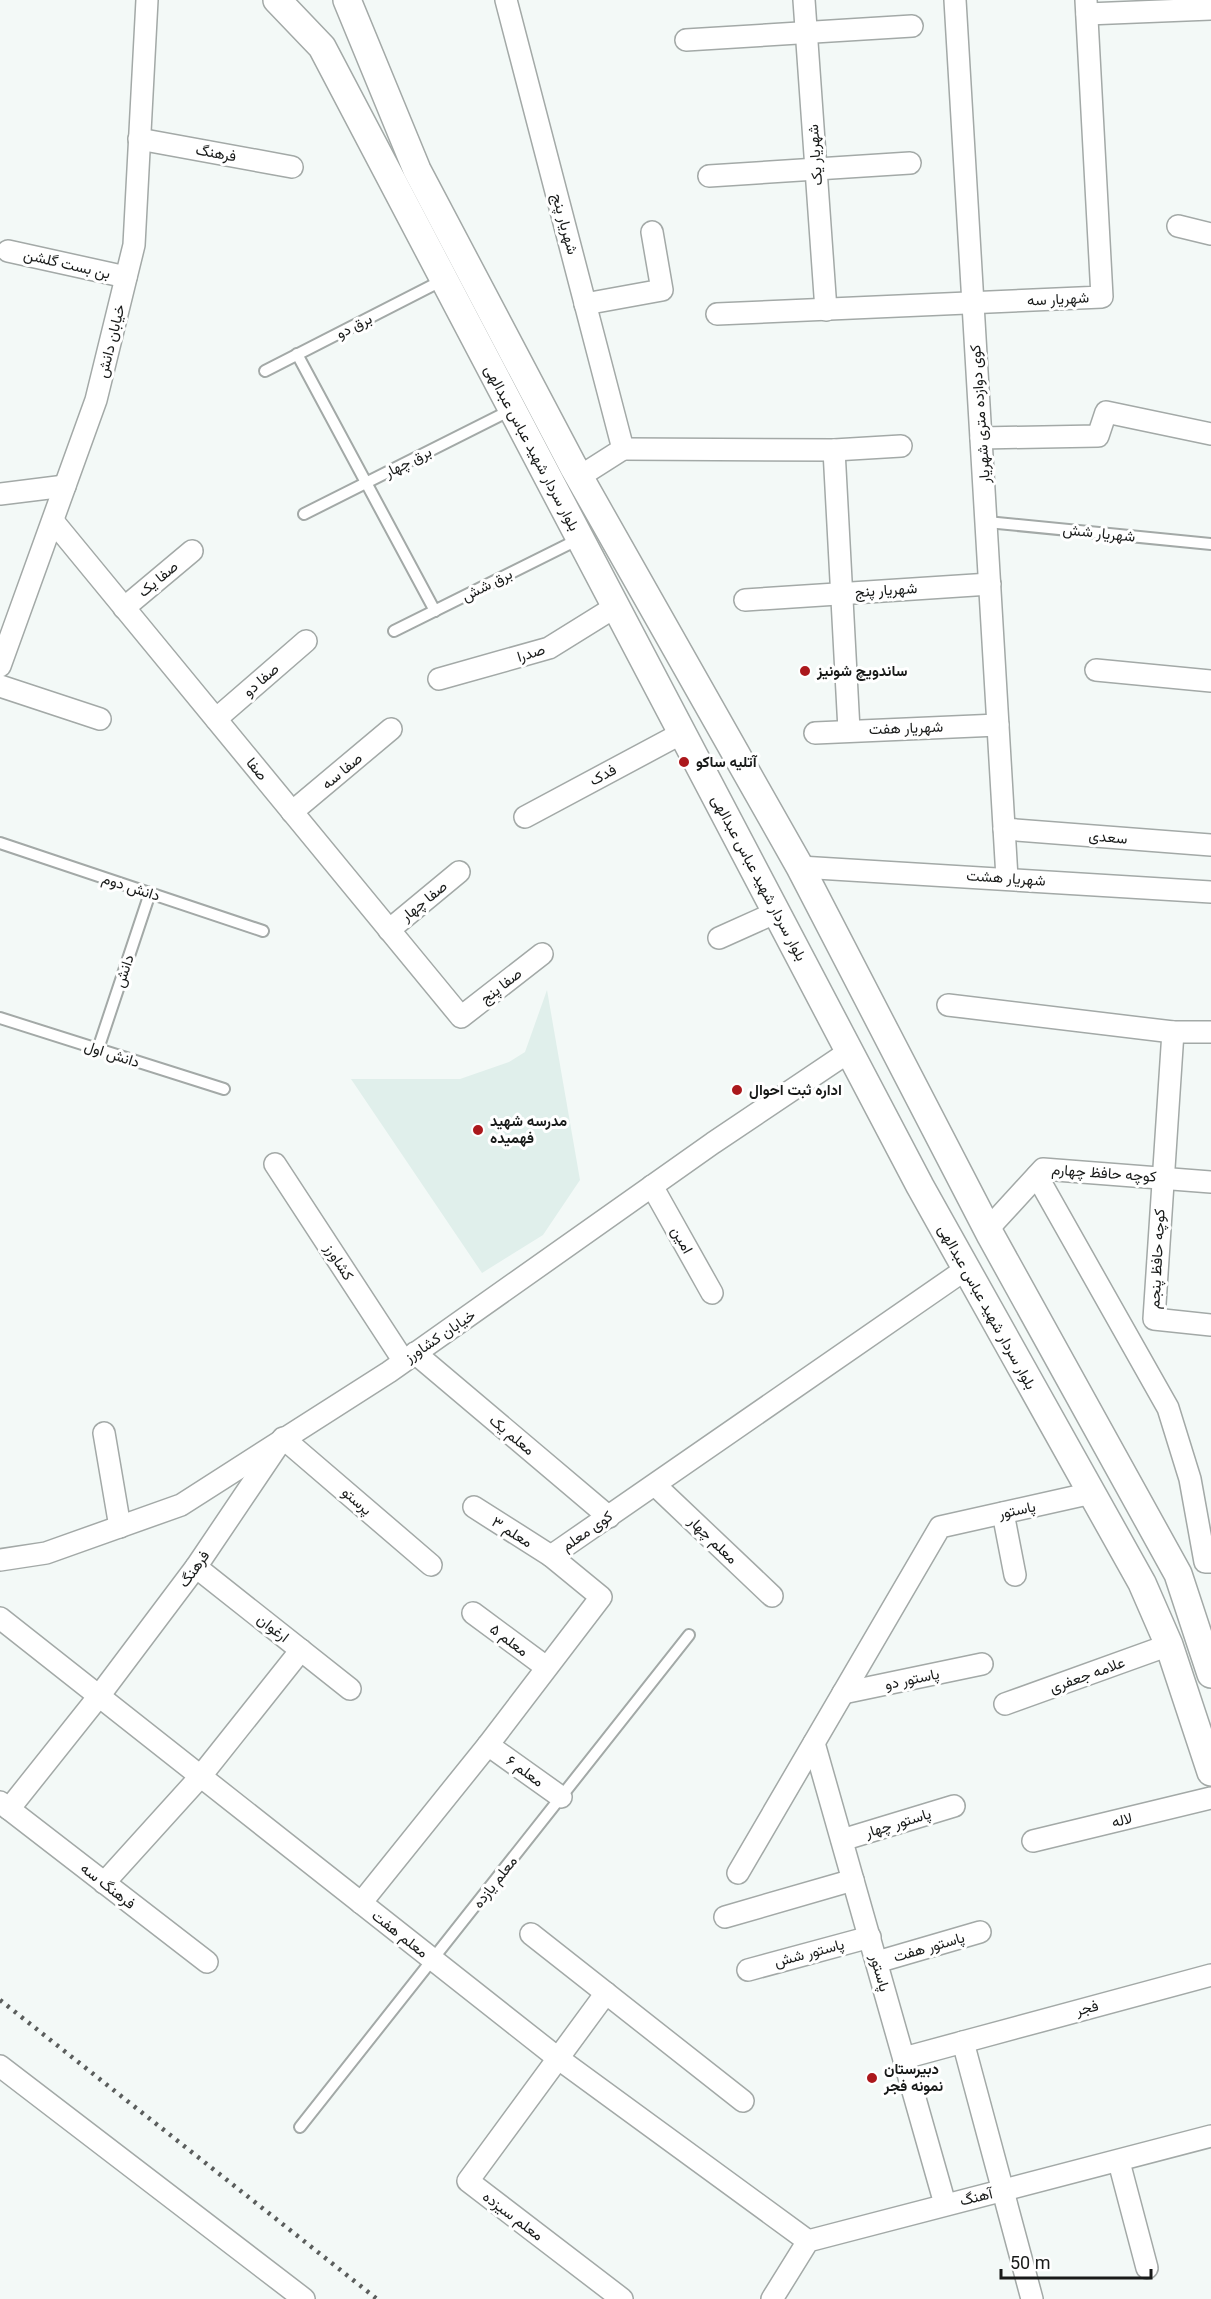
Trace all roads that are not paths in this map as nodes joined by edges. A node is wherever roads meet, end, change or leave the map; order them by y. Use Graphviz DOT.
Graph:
graph roads {
  1 [pos="147,0"];
  2 [pos="277,0"];
  3 [pos="347,0"];
  4 [pos="506,0"];
  5 [pos="804,0"];
  6 [pos="955,0"];
  7 [pos="1087,7"];
  8 [pos="1211,9"];
  9 [pos="912,26"];
  10 [pos="807,33"];
  11 [pos="686,40"];
  12 [pos="139,139"];
  13 [pos="910,163"];
  14 [pos="292,167"];
  15 [pos="816,169"];
  16 [pos="709,176"];
  17 [pos="1178,226"];
  18 [pos="652,232"];
  19 [pos="1211,234"];
  20 [pos="8,250"];
  21 [pos="126,277"];
  22 [pos="443,280"];
  23 [pos="585,304"];
  24 [pos="973,304"];
  25 [pos="826,310"];
  26 [pos="717,314"];
  27 [pos="297,354"];
  28 [pos="265,371"];
  29 [pos="512,410"];
  30 [pos="1211,434"];
  31 [pos="981,438"];
  32 [pos="901,446"];
  33 [pos="623,449"];
  34 [pos="834,450"];
  35 [pos="579,477"];
  36 [pos="365,484"];
  37 [pos="65,486"];
  38 [pos="0,494"];
  39 [pos="304,514"];
  40 [pos="53,521"];
  41 [pos="987,522"];
  42 [pos="579,539"];
  43 [pos="1211,544"];
  44 [pos="192,551"];
  45 [pos="990,584"];
  46 [pos="842,593"];
  47 [pos="746,600"];
  48 [pos="124,608"];
  49 [pos="615,608"];
  50 [pos="435,611"];
  51 [pos="394,631"];
  52 [pos="306,641"];
  53 [pos="0,666"];
  54 [pos="1096,669"];
  55 [pos="439,679"];
  56 [pos="1211,681"];
  57 [pos="0,686"];
  58 [pos="100,719"];
  59 [pos="216,719"];
  60 [pos="998,725"];
  61 [pos="391,729"];
  62 [pos="849,730"];
  63 [pos="682,733"];
  64 [pos="815,733"];
  65 [pos="292,812"];
  66 [pos="525,817"];
  67 [pos="1004,829"];
  68 [pos="0,843"];
  69 [pos="1211,845"];
  70 [pos="800,867"];
  71 [pos="459,872"];
  72 [pos="1007,878"];
  73 [pos="1211,892"];
  74 [pos="150,893"];
  75 [pos="777,912"];
  76 [pos="263,930"];
  77 [pos="389,930"];
  78 [pos="719,938"];
  79 [pos="542,954"];
  80 [pos="948,1005"];
  81 [pos="460,1017"];
  82 [pos="0,1018"];
  83 [pos="1173,1032"];
  84 [pos="1211,1032"];
  85 [pos="887,1035"];
  86 [pos="98,1049"];
  87 [pos="850,1051"];
  88 [pos="224,1089"];
  89 [pos="275,1164"];
  90 [pos="1037,1176"];
  91 [pos="1162,1178"];
  92 [pos="1211,1182"];
  93 [pos="652,1186"];
  94 [pos="988,1229"];
  95 [pos="966,1269"];
  96 [pos="712,1293"];
  97 [pos="1211,1325"];
  98 [pos="409,1357"];
  99 [pos="104,1433"];
  100 [pos="283,1437"];
  101 [pos="1201,1480"];
  102 [pos="655,1485"];
  103 [pos="1092,1493"];
  104 [pos="474,1507"];
  105 [pos="1003,1513"];
  106 [pos="609,1517"];
  107 [pos="120,1527"];
  108 [pos="551,1556"];
  109 [pos="0,1560"];
  110 [pos="1208,1562"];
  111 [pos="431,1565"];
  112 [pos="196,1567"];
  113 [pos="1015,1575"];
  114 [pos="772,1596"];
  115 [pos="473,1613"];
  116 [pos="0,1618"];
  117 [pos="688,1635"];
  118 [pos="1169,1645"];
  119 [pos="301,1650"];
  120 [pos="982,1664"];
  121 [pos="546,1667"];
  122 [pos="1211,1674"];
  123 [pos="350,1689"];
  124 [pos="843,1693"];
  125 [pos="99,1696"];
  126 [pos="1005,1704"];
  127 [pos="814,1743"];
  128 [pos="488,1745"];
  129 [pos="1211,1772"];
  130 [pos="200,1777"];
  131 [pos="561,1797"];
  132 [pos="1211,1798"];
  133 [pos="4,1805"];
  134 [pos="954,1806"];
  135 [pos="842,1840"];
  136 [pos="1033,1841"];
  137 [pos="738,1873"];
  138 [pos="853,1880"];
  139 [pos="104,1883"];
  140 [pos="361,1903"];
  141 [pos="725,1917"];
  142 [pos="980,1932"];
  143 [pos="531,1935"];
  144 [pos="870,1937"];
  145 [pos="433,1960"];
  146 [pos="207,1962"];
  147 [pos="877,1962"];
  148 [pos="748,1970"];
  149 [pos="1211,1975"];
  150 [pos="606,1993"];
  151 [pos="963,2042"];
  152 [pos="904,2058"];
  153 [pos="559,2059"];
  154 [pos="0,2066"];
  155 [pos="743,2101"];
  156 [pos="300,2127"];
  157 [pos="1211,2136"];
  158 [pos="1119,2162"];
  159 [pos="1001,2191"];
  160 [pos="945,2204"];
  161 [pos="808,2241"];
  162 [pos="1147,2268"];
  163 [pos="304,2299"];
  164 [pos="622,2299"];
  165 [pos="772,2299"];
  166 [pos="1032,2299"];
  1 -- 12 [label="street, خیابان دانش"];
  2 -- 22 [label="street, بلوار سردار شهید عباس عبدالهی"];
  3 -- 35 [label="street, بلوار سردار شهید عباس عبدالهی"];
  4 -- 23 [label="street, شهریار پنج"];
  5 -- 10 [label="street, شهریار یک"];
  6 -- 24 [label="street, کوی دوازده متری شهریار"];
  7 -- 8 [label="street"];
  7 -- 24 [label="street, شهریار سه"];
  9 -- 10 [label="street"];
  10 -- 11 [label="street"];
  10 -- 15 [label="street, شهریار یک"];
  12 -- 14 [label="street, فرهنگ"];
  12 -- 21 [label="street, خیابان دانش"];
  13 -- 15 [label="street"];
  15 -- 16 [label="street"];
  15 -- 25 [label="street, شهریار یک"];
  17 -- 19 [label="street"];
  18 -- 23 [label="street"];
  20 -- 21 [label="street, بن بست گلشن"];
  21 -- 37 [label="street, خیابان دانش"];
  22 -- 27 [label="lane, برق دو"];
  22 -- 29 [label="street, بلوار سردار شهید عباس عبدالهی"];
  23 -- 33 [label="street, شهریار پنج"];
  24 -- 25 [label="street, شهریار سه"];
  24 -- 31 [label="street, کوی دوازده متری شهریار"];
  25 -- 26 [label="street, شهریار سه"];
  27 -- 28 [label="lane, برق دو"];
  27 -- 36 [label="lane"];
  29 -- 36 [label="lane, برق چهار"];
  29 -- 42 [label="street, بلوار سردار شهید عباس عبدالهی"];
  30 -- 31 [label="street"];
  31 -- 41 [label="street, کوی دوازده متری شهریار"];
  32 -- 34 [label="street"];
  33 -- 34 [label="street"];
  33 -- 35 [label="street"];
  34 -- 46 [label="street"];
  35 -- 70 [label="street, بلوار سردار شهید عباس عبدالهی"];
  36 -- 39 [label="lane, برق چهار"];
  36 -- 50 [label="lane"];
  37 -- 38 [label="street"];
  37 -- 40 [label="street, خیابان دانش"];
  40 -- 48 [label="street, صفا"];
  40 -- 53 [label="street, خیابان دانش"];
  41 -- 43 [label="lane, شهریار شش"];
  41 -- 45 [label="street, کوی دوازده متری شهریار"];
  42 -- 49 [label="street, بلوار سردار شهید عباس عبدالهی"];
  42 -- 50 [label="lane, برق شش"];
  44 -- 48 [label="street, صفا یک"];
  45 -- 46 [label="street, شهریار پنج"];
  45 -- 60 [label="street, کوی دوازده متری شهریار"];
  46 -- 47 [label="street, شهریار پنج"];
  46 -- 62 [label="street"];
  48 -- 59 [label="street, صفا"];
  49 -- 55 [label="street, صدرا"];
  49 -- 63 [label="street, بلوار سردار شهید عباس عبدالهی"];
  50 -- 51 [label="lane, برق شش"];
  52 -- 59 [label="street, صفا دو"];
  54 -- 56 [label="street"];
  57 -- 58 [label="street"];
  59 -- 65 [label="street, صفا"];
  60 -- 62 [label="street, شهریار هفت"];
  60 -- 67 [label="street, کوی دوازده متری شهریار"];
  61 -- 65 [label="street, صفا سه"];
  62 -- 64 [label="street, شهریار هفت"];
  63 -- 66 [label="street, فدک"];
  63 -- 75 [label="street, بلوار سردار شهید عباس عبدالهی"];
  65 -- 77 [label="street, صفا"];
  67 -- 69 [label="street, سعدی"];
  67 -- 72 [label="street, کوی دوازده متری شهریار"];
  68 -- 74 [label="lane, دانش دوم"];
  70 -- 72 [label="street, شهریار هشت"];
  70 -- 85 [label="street, بلوار سردار شهید عباس عبدالهی"];
  71 -- 77 [label="street, صفا چهار"];
  72 -- 73 [label="street, شهریار هشت"];
  74 -- 76 [label="lane, دانش دوم"];
  74 -- 86 [label="lane, دانش"];
  75 -- 78 [label="street"];
  75 -- 87 [label="street, بلوار سردار شهید عباس عبدالهی"];
  77 -- 81 [label="street, صفا"];
  79 -- 81 [label="street, صفا پنج"];
  80 -- 83 [label="street"];
  82 -- 86 [label="lane, دانش اول"];
  83 -- 84 [label="street"];
  83 -- 91 [label="street"];
  85 -- 87 [label="street"];
  85 -- 94 [label="street, بلوار سردار شهید عباس عبدالهی"];
  86 -- 88 [label="lane, دانش اول"];
  87 -- 93 [label="street, خیابان کشاورز"];
  87 -- 95 [label="street, بلوار سردار شهید عباس عبدالهی"];
  89 -- 98 [label="street, کشاورز"];
  90 -- 91 [label="street, کوچه حافظ چهارم"];
  90 -- 94 [label="street, کوچه حافظ چهارم"];
  90 -- 101 [label="street"];
  91 -- 92 [label="street, کوچه حافظ چهارم"];
  91 -- 97 [label="street, کوچه حافظ پنجم"];
  93 -- 96 [label="street, امین"];
  93 -- 98 [label="street, خیابان کشاورز"];
  94 -- 122 [label="street, بلوار سردار شهید عباس عبدالهی"];
  95 -- 102 [label="street, کوی معلم"];
  95 -- 103 [label="street, بلوار سردار شهید عباس عبدالهی"];
  98 -- 100 [label="street, خیابان کشاورز"];
  98 -- 106 [label="street, معلم یک"];
  99 -- 107 [label="street"];
  100 -- 107 [label="street, خیابان کشاورز"];
  100 -- 111 [label="street, پرستو"];
  100 -- 112 [label="street, فرهنگ"];
  101 -- 110 [label="street"];
  102 -- 106 [label="street, کوی معلم"];
  102 -- 114 [label="street, معلم چهار"];
  103 -- 105 [label="street, پاستور"];
  103 -- 118 [label="street, بلوار سردار شهید عباس عبدالهی"];
  104 -- 108 [label="street, معلم ۳"];
  105 -- 113 [label="street"];
  105 -- 124 [label="street, پاستور"];
  106 -- 108 [label="street, کوی معلم"];
  107 -- 109 [label="street, خیابان کشاورز"];
  108 -- 121 [label="street, کوی معلم"];
  112 -- 119 [label="street, ارغوان"];
  112 -- 125 [label="street, فرهنگ"];
  115 -- 121 [label="street, معلم ۵"];
  116 -- 125 [label="street, معلم هفت"];
  117 -- 131 [label="lane, معلم یازده"];
  118 -- 126 [label="street, علامه جعفری"];
  118 -- 129 [label="street, بلوار سردار شهید عباس عبدالهی"];
  119 -- 123 [label="street, ارغوان"];
  119 -- 130 [label="street"];
  120 -- 124 [label="street, پاستور دو"];
  121 -- 128 [label="street, کوی معلم"];
  124 -- 127 [label="street, پاستور"];
  125 -- 130 [label="street, معلم هفت"];
  125 -- 133 [label="street, فرهنگ سه"];
  127 -- 135 [label="street, پاستور"];
  127 -- 137 [label="street, پاستور"];
  128 -- 131 [label="street, معلم ۶"];
  128 -- 140 [label="street, کوی معلم"];
  130 -- 139 [label="street"];
  130 -- 140 [label="street, معلم هفت"];
  131 -- 145 [label="lane, معلم یازده"];
  132 -- 136 [label="street, لاله"];
  133 -- 139 [label="street, فرهنگ سه"];
  134 -- 135 [label="street, پاستور چهار"];
  135 -- 138 [label="street, پاستور"];
  138 -- 141 [label="street"];
  138 -- 144 [label="street, پاستور"];
  139 -- 146 [label="street, فرهنگ سه"];
  140 -- 145 [label="street, معلم هفت"];
  142 -- 147 [label="street, پاستور هفت"];
  143 -- 150 [label="street"];
  144 -- 147 [label="street, پاستور"];
  144 -- 148 [label="street, پاستور شش"];
  145 -- 153 [label="street, معلم هفت"];
  145 -- 156 [label="lane, معلم یازده"];
  147 -- 152 [label="street, پاستور"];
  149 -- 151 [label="street, فجر"];
  150 -- 153 [label="street"];
  150 -- 155 [label="street"];
  151 -- 152 [label="street, فجر"];
  151 -- 159 [label="street"];
  152 -- 160 [label="street, پاستور"];
  153 -- 161 [label="street, معلم هفت"];
  153 -- 164 [label="street, معلم سیزده"];
  154 -- 163 [label="street"];
  157 -- 158 [label="street, آهنگ"];
  158 -- 159 [label="street, آهنگ"];
  158 -- 162 [label="street"];
  159 -- 160 [label="street, آهنگ"];
  159 -- 166 [label="street"];
  160 -- 161 [label="street, آهنگ"];
  161 -- 165 [label="street"];
}
